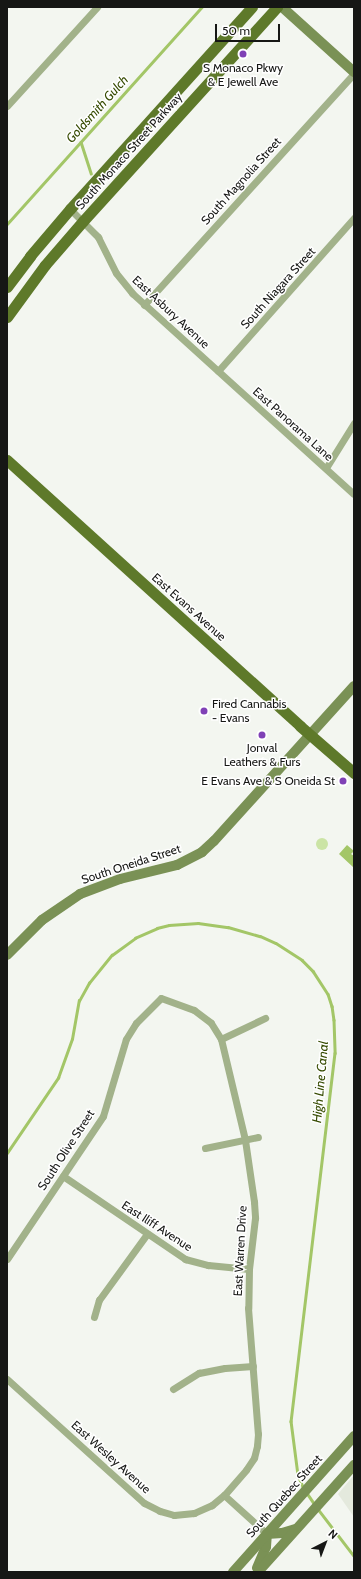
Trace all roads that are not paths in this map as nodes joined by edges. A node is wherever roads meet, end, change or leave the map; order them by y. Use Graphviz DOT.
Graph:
graph roads {
  1 [pos="97,7"];
  2 [pos="252,7"];
  3 [pos="277,7"];
  4 [pos="282,7"];
  5 [pos="354,72"];
  6 [pos="7,106"];
  7 [pos="70,209"];
  8 [pos="354,218"];
  9 [pos="83,221"];
  10 [pos="7,287"];
  11 [pos="144,305"];
  12 [pos="7,317"];
  13 [pos="218,372"];
  14 [pos="354,423"];
  15 [pos="7,460"];
  16 [pos="326,468"];
  17 [pos="354,494"];
  18 [pos="354,686"];
  19 [pos="310,735"];
  20 [pos="354,773"];
  21 [pos="7,955"];
  22 [pos="265,1018"];
  23 [pos="136,1023"];
  24 [pos="221,1039"];
  25 [pos="258,1137"];
  26 [pos="244,1140"];
  27 [pos="205,1148"];
  28 [pos="63,1176"];
  29 [pos="147,1234"];
  30 [pos="7,1259"];
  31 [pos="248,1269"];
  32 [pos="94,1317"];
  33 [pos="253,1366"];
  34 [pos="7,1379"];
  35 [pos="174,1389"];
  36 [pos="354,1436"];
  37 [pos="354,1465"];
  38 [pos="224,1495"];
  39 [pos="298,1527"];
  40 [pos="267,1534"];
  41 [pos="233,1572"];
  42 [pos="256,1572"];
  1 -- 6 [label="street"];
  2 -- 7 [label="main road, South Monaco Street Parkway"];
  3 -- 9 [label="main road, South Monaco Street Parkway"];
  4 -- 5 [label="street"];
  5 -- 11 [label="street, South Magnolia Street"];
  7 -- 9 [label="street, East Asbury Avenue"];
  7 -- 10 [label="main road, South Monaco Street Parkway"];
  8 -- 13 [label="street, South Niagara Street"];
  9 -- 11 [label="street, East Asbury Avenue"];
  9 -- 12 [label="main road, South Monaco Street Parkway"];
  11 -- 13 [label="street, East Asbury Avenue"];
  13 -- 16 [label="street, East Panorama Lane"];
  14 -- 16 [label="street"];
  15 -- 19 [label="main road, East Evans Avenue"];
  16 -- 17 [label="street, East Panorama Lane"];
  18 -- 19 [label="street, South Oneida Street"];
  19 -- 20 [label="main road, East Evans Avenue"];
  19 -- 21 [label="street, South Oneida Street"];
  22 -- 24 [label="street"];
  23 -- 24 [label="street, East Warren Drive"];
  23 -- 28 [label="street, South Olive Street"];
  24 -- 26 [label="street, East Warren Drive"];
  25 -- 26 [label="street"];
  26 -- 27 [label="street"];
  26 -- 31 [label="street, East Warren Drive"];
  28 -- 29 [label="street, East Iliff Avenue"];
  28 -- 30 [label="street, South Olive Street"];
  29 -- 31 [label="street, East Iliff Avenue"];
  29 -- 32 [label="street"];
  31 -- 33 [label="street, East Warren Drive"];
  33 -- 35 [label="street"];
  33 -- 38 [label="street, East Warren Drive"];
  34 -- 38 [label="street, East Wesley Avenue"];
  36 -- 40 [label="street, South Quebec Street"];
  37 -- 39 [label="street"];
  38 -- 40 [label="street"];
  39 -- 40 [label="street"];
  39 -- 42 [label="street"];
  40 -- 41 [label="street, South Quebec Street"];
  40 -- 42 [label="street"];
}
